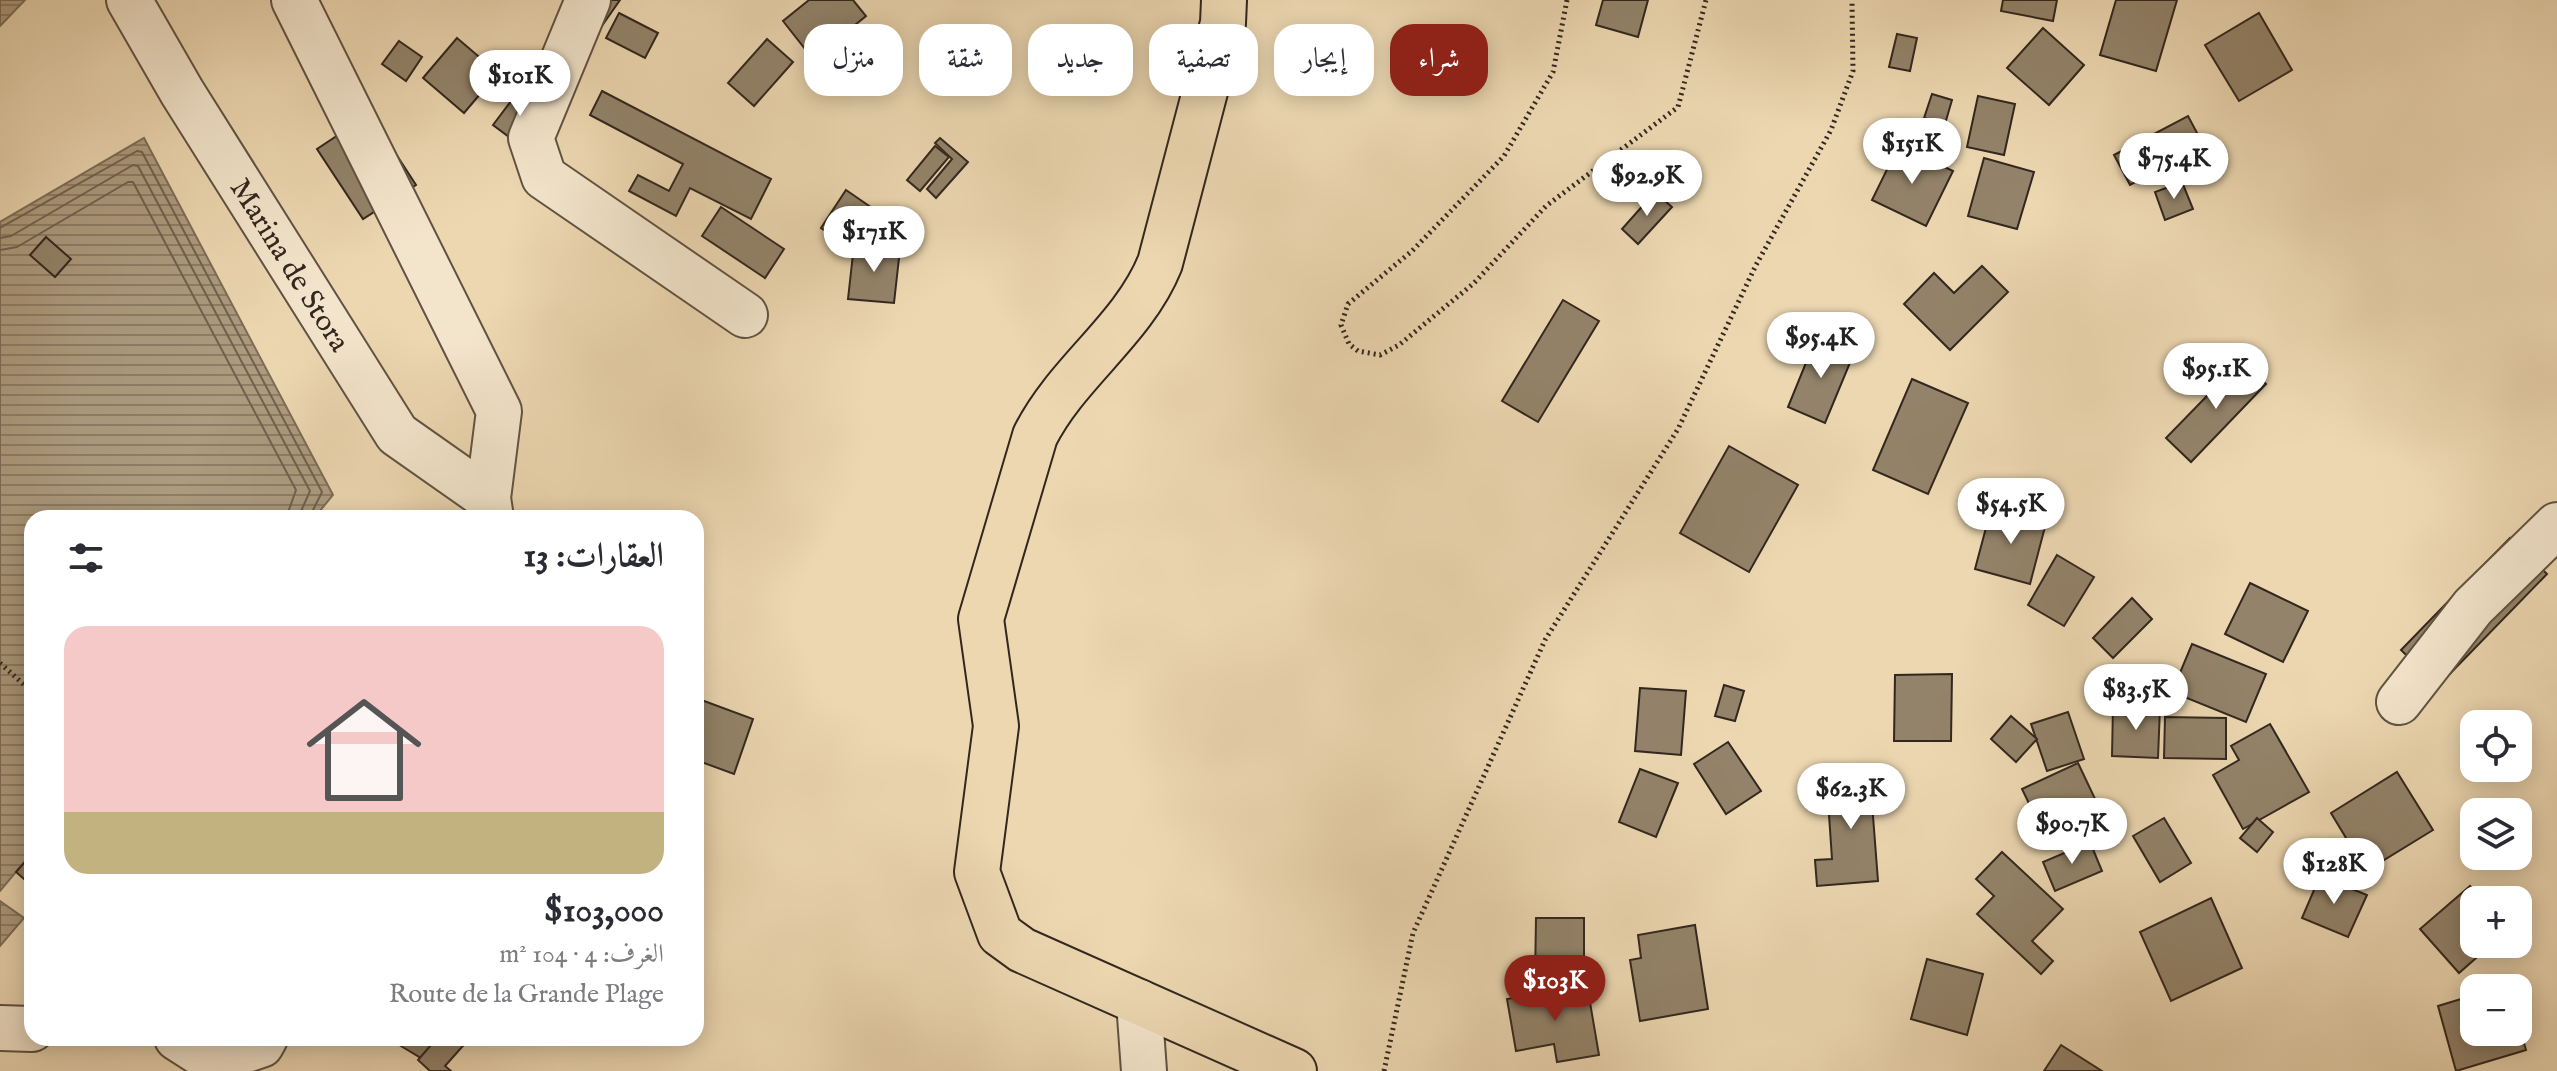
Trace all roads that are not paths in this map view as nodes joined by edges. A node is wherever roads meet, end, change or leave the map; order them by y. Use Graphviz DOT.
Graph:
graph roads {
  1 [pos="129,0"];
  2 [pos="294,0"];
  3 [pos="588,0"];
  4 [pos="1224,0"];
  5 [pos="745,315"];
  6 [pos="485,510"];
  7 [pos="486,510"];
  8 [pos="2557,525"];
  9 [pos="2399,702"];
  10 [pos="1139,1002"];
  11 [pos="0,1028"];
  12 [pos="24,1029"];
  13 [pos="190,1046"];
  14 [pos="258,1046"];
  15 [pos="1144,1071"];
  16 [pos="1294,1071"];
  1 -- 6 [label="street, Marina de Stora"];
  2 -- 7 [label="street, Marina de Stora"];
  3 -- 5 [label="street"];
  4 -- 10 [label="main road"];
  8 -- 9 [label="street"];
  10 -- 15 [label="street"];
  10 -- 16 [label="main road"];
  11 -- 12 [label="street"];
  13 -- 14 [label="street"];
}
